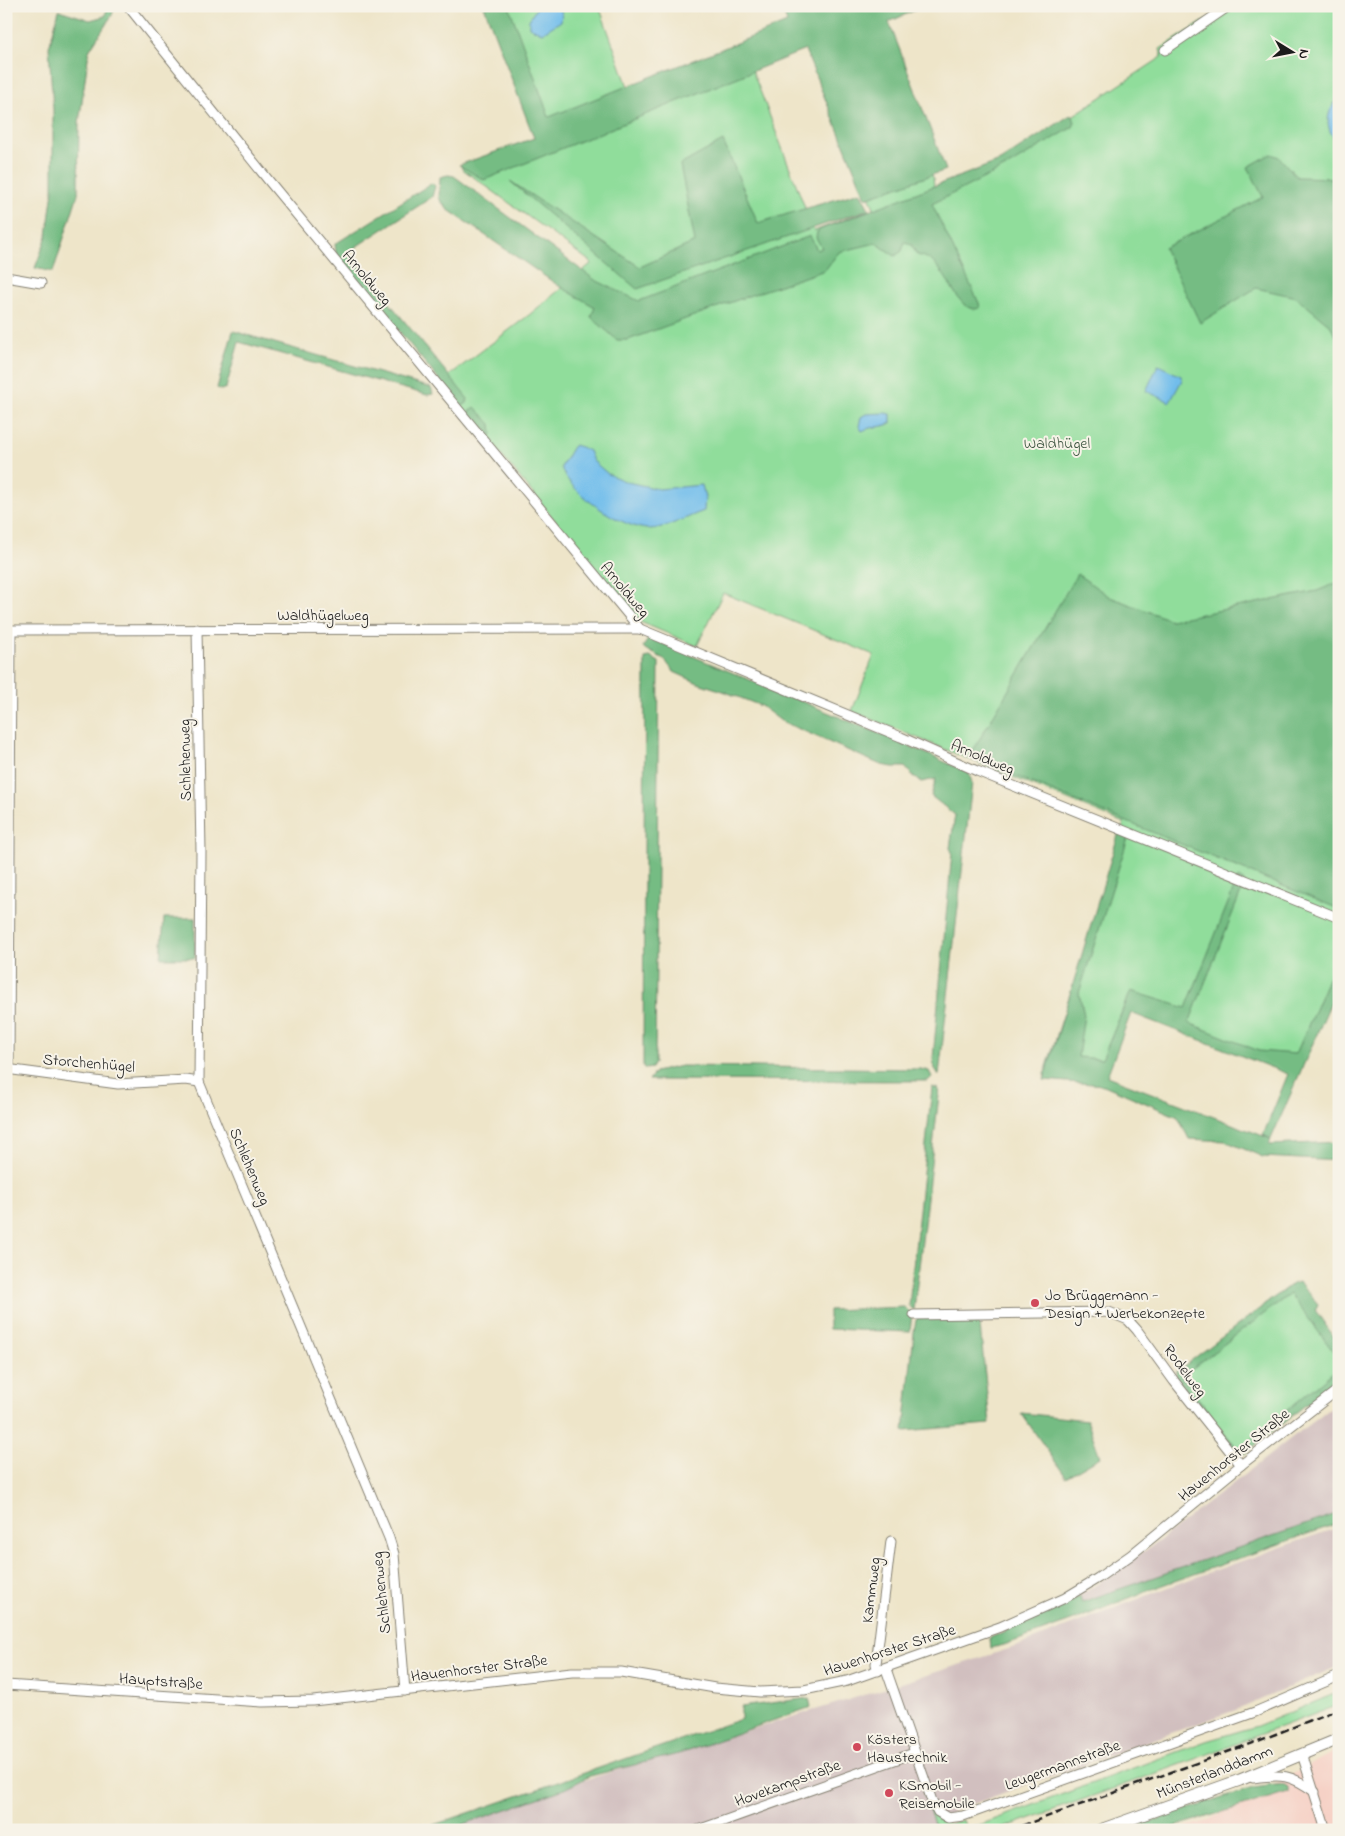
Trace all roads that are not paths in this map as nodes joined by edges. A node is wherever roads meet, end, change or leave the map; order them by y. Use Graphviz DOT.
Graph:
graph roads {
  1 [pos="128,6"];
  2 [pos="1229,6"];
  3 [pos="1164,50"];
  4 [pos="6,277"];
  5 [pos="40,283"];
  6 [pos="197,629"];
  7 [pos="640,629"];
  8 [pos="8,630"];
  9 [pos="1339,918"];
  10 [pos="8,1069"];
  11 [pos="199,1082"];
  12 [pos="914,1315"];
  13 [pos="1339,1389"];
  14 [pos="1241,1465"];
  15 [pos="891,1541"];
  16 [pos="882,1670"];
  17 [pos="1339,1676"];
  18 [pos="6,1685"];
  19 [pos="405,1691"];
  20 [pos="313,1701"];
  21 [pos="1339,1739"];
  22 [pos="914,1753"];
  23 [pos="1302,1754"];
  24 [pos="1240,1780"];
  25 [pos="1315,1792"];
  26 [pos="698,1830"];
  27 [pos="1100,1830"];
  28 [pos="1326,1830"];
  1 -- 7 [label="street, Arnoldweg"];
  2 -- 3 [label="street"];
  4 -- 5 [label="street"];
  6 -- 7 [label="street, Waldhügelweg"];
  6 -- 8 [label="street, Waldhügelweg"];
  6 -- 11 [label="street, Schlehenweg"];
  7 -- 9 [label="street, Arnoldweg"];
  8 -- 10 [label="street"];
  10 -- 11 [label="street, Storchenhügel"];
  11 -- 19 [label="street, Schlehenweg"];
  12 -- 14 [label="street, Rodelweg"];
  13 -- 14 [label="street, Hauenhorster Straße"];
  14 -- 16 [label="street, Hauenhorster Straße"];
  15 -- 16 [label="street, Kammweg"];
  16 -- 19 [label="street, Hauenhorster Straße"];
  16 -- 22 [label="street, Leugermannstraße"];
  17 -- 22 [label="street, Leugermannstraße"];
  18 -- 20 [label="street, Hauptstraße"];
  19 -- 20 [label="street, Hauenhorster Straße"];
  21 -- 23 [label="main road, Münsterlanddamm"];
  22 -- 26 [label="street, Hovekampstraße"];
  23 -- 24 [label="main road, Münsterlanddamm"];
  23 -- 25 [label="street"];
  24 -- 25 [label="street"];
  24 -- 27 [label="main road, Münsterlanddamm"];
  25 -- 28 [label="street"];
}
